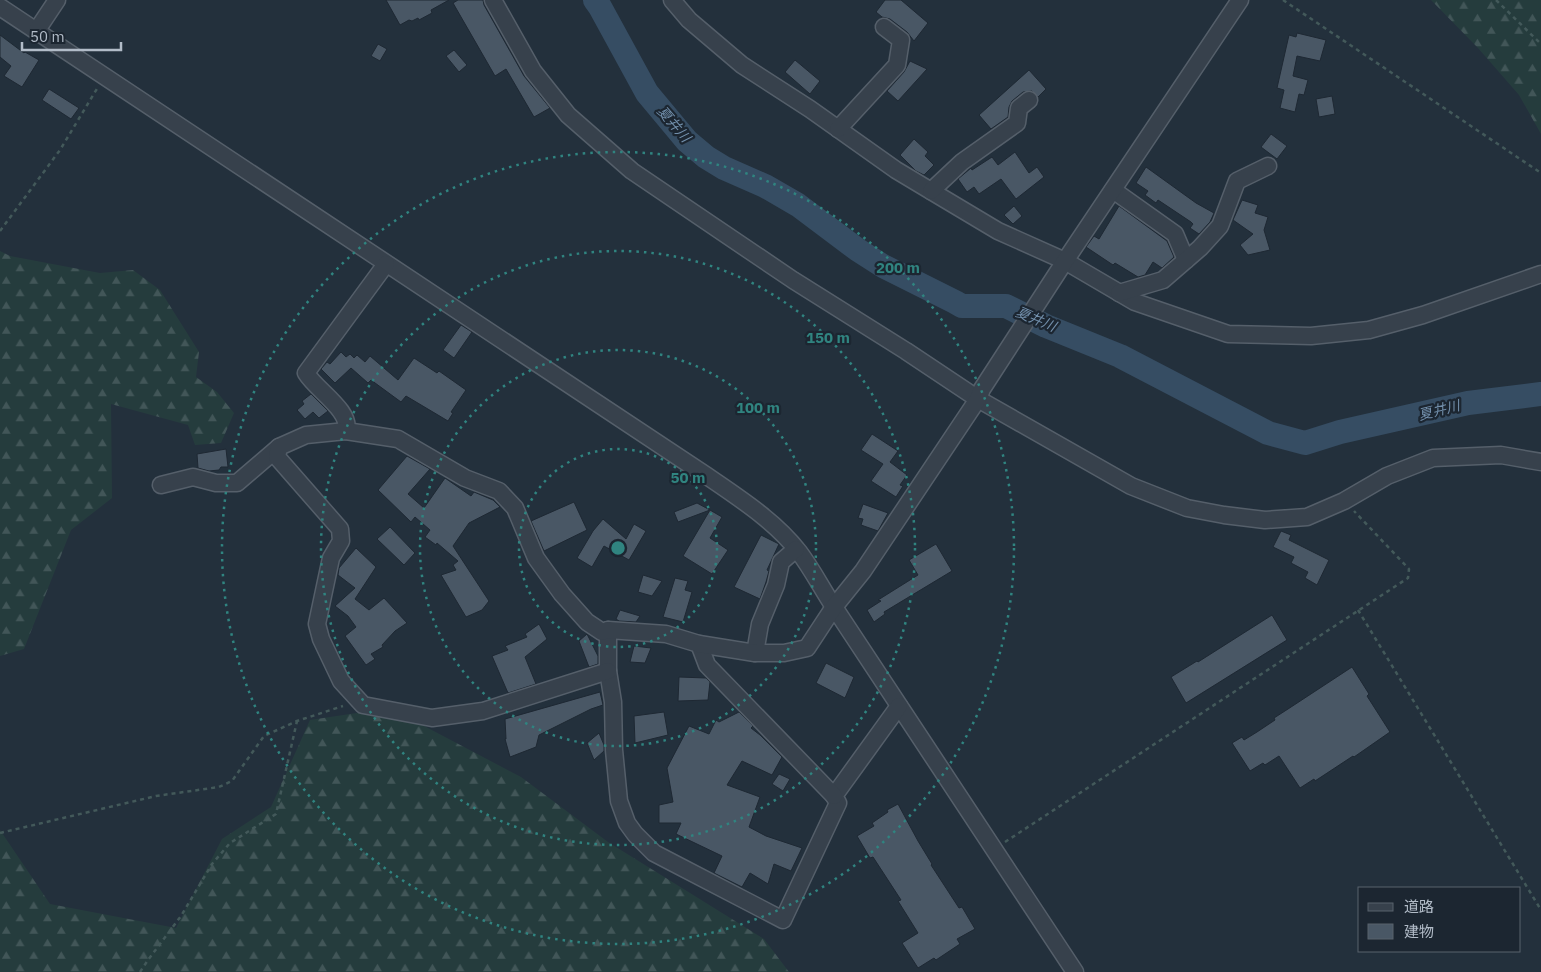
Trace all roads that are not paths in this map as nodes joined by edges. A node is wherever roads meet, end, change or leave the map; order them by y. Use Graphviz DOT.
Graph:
graph roads {
  1 [pos="57,0"];
  2 [pos="493,0"];
  3 [pos="1240,0"];
  4 [pos="678,3"];
  5 [pos="0,7"];
  6 [pos="884,27"];
  7 [pos="37,30"];
  8 [pos="1029,100"];
  9 [pos="838,129"];
  10 [pos="1268,166"];
  11 [pos="1112,190"];
  12 [pos="931,191"];
  13 [pos="1186,260"];
  14 [pos="1064,261"];
  15 [pos="386,264"];
  16 [pos="1541,274"];
  17 [pos="1120,293"];
  18 [pos="980,394"];
  19 [pos="346,431"];
  20 [pos="278,447"];
  21 [pos="1541,462"];
  22 [pos="161,485"];
  23 [pos="796,549"];
  24 [pos="834,608"];
  25 [pos="608,630"];
  26 [pos="699,644"];
  27 [pos="755,652"];
  28 [pos="608,671"];
  29 [pos="899,706"];
  30 [pos="834,796"];
  31 [pos="1074,972"];
  1 -- 7 [label="street"];
  2 -- 18 [label="street"];
  3 -- 11 [label="street"];
  4 -- 9 [label="street"];
  5 -- 7 [label="street"];
  6 -- 9 [label="street"];
  7 -- 15 [label="street"];
  8 -- 12 [label="street"];
  9 -- 12 [label="street"];
  10 -- 13 [label="street"];
  11 -- 13 [label="street"];
  11 -- 14 [label="street"];
  12 -- 14 [label="street"];
  13 -- 17 [label="street"];
  14 -- 17 [label="street"];
  14 -- 18 [label="street"];
  15 -- 19 [label="street"];
  15 -- 23 [label="street"];
  16 -- 17 [label="street"];
  18 -- 21 [label="street"];
  18 -- 24 [label="street"];
  19 -- 20 [label="street"];
  19 -- 25 [label="street"];
  20 -- 22 [label="street"];
  20 -- 28 [label="street"];
  23 -- 24 [label="street"];
  23 -- 27 [label="street"];
  24 -- 27 [label="street"];
  24 -- 29 [label="street"];
  25 -- 26 [label="street"];
  25 -- 28 [label="street"];
  26 -- 27 [label="street"];
  26 -- 30 [label="street"];
  28 -- 30 [label="street"];
  29 -- 30 [label="street"];
  29 -- 31 [label="street"];
}
